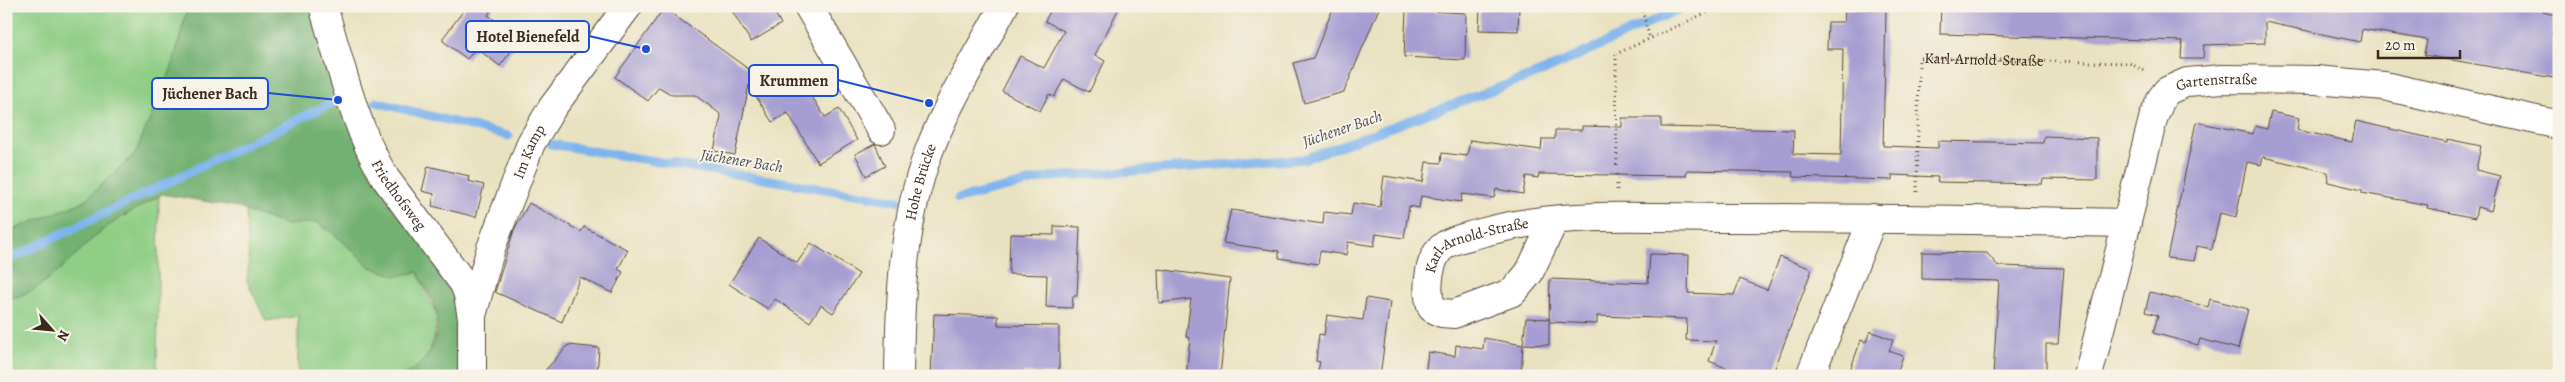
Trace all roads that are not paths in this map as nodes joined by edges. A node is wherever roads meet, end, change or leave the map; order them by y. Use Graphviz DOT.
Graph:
graph roads {
  1 [pos="323,6"];
  2 [pos="628,6"];
  3 [pos="808,6"];
  4 [pos="1004,6"];
  5 [pos="2559,125"];
  6 [pos="882,130"];
  7 [pos="1872,218"];
  8 [pos="1554,221"];
  9 [pos="2127,223"];
  10 [pos="472,318"];
  11 [pos="472,376"];
  12 [pos="899,376"];
  13 [pos="1810,376"];
  14 [pos="2088,376"];
  1 -- 10 [label="street, Friedhofsweg"];
  2 -- 10 [label="street, Im Kamp"];
  3 -- 6 [label="street"];
  4 -- 12 [label="street, Hohe Brücke"];
  5 -- 9 [label="street, Gartenstraße"];
  7 -- 8 [label="street, Karl-Arnold-Straße"];
  7 -- 9 [label="street, Karl-Arnold-Straße"];
  7 -- 13 [label="street"];
  8 -- 8 [label="street, Karl-Arnold-Straße"];
  9 -- 14 [label="street, Gartenstraße"];
  10 -- 11 [label="street, Friedhofsweg"];
}
